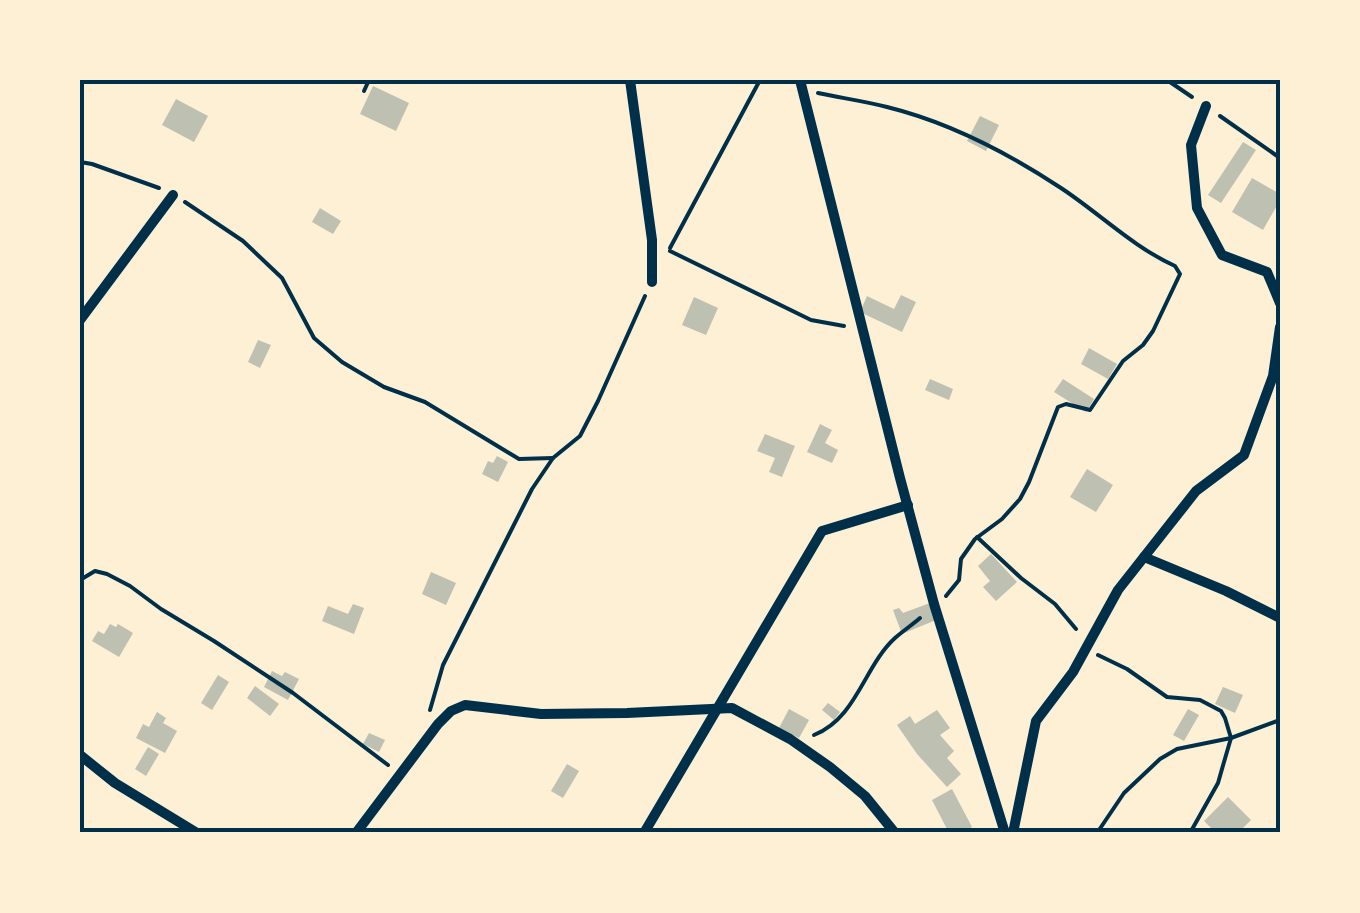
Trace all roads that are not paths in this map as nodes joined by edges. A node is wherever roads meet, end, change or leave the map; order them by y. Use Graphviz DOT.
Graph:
graph roads {
  1 [pos="630,80"];
  2 [pos="802,85"];
  3 [pos="1206,106"];
  4 [pos="173,195"];
  5 [pos="652,282"];
  6 [pos="1280,302"];
  7 [pos="80,320"];
  8 [pos="1280,327"];
  9 [pos="1278,354"];
  10 [pos="908,505"];
  11 [pos="1144,557"];
  12 [pos="1280,618"];
  13 [pos="720,708"];
  14 [pos="80,755"];
  15 [pos="197,833"];
  16 [pos="356,833"];
  17 [pos="644,833"];
  18 [pos="895,833"];
  19 [pos="1009,833"];
  1 -- 5 [label="street"];
  2 -- 10 [label="street"];
  3 -- 6 [label="street"];
  4 -- 7 [label="street"];
  8 -- 9 [label="street"];
  9 -- 11 [label="street"];
  10 -- 13 [label="street"];
  10 -- 19 [label="street"];
  11 -- 12 [label="street"];
  11 -- 19 [label="street"];
  13 -- 16 [label="street"];
  13 -- 17 [label="street"];
  13 -- 18 [label="street"];
  14 -- 15 [label="street"];
}
